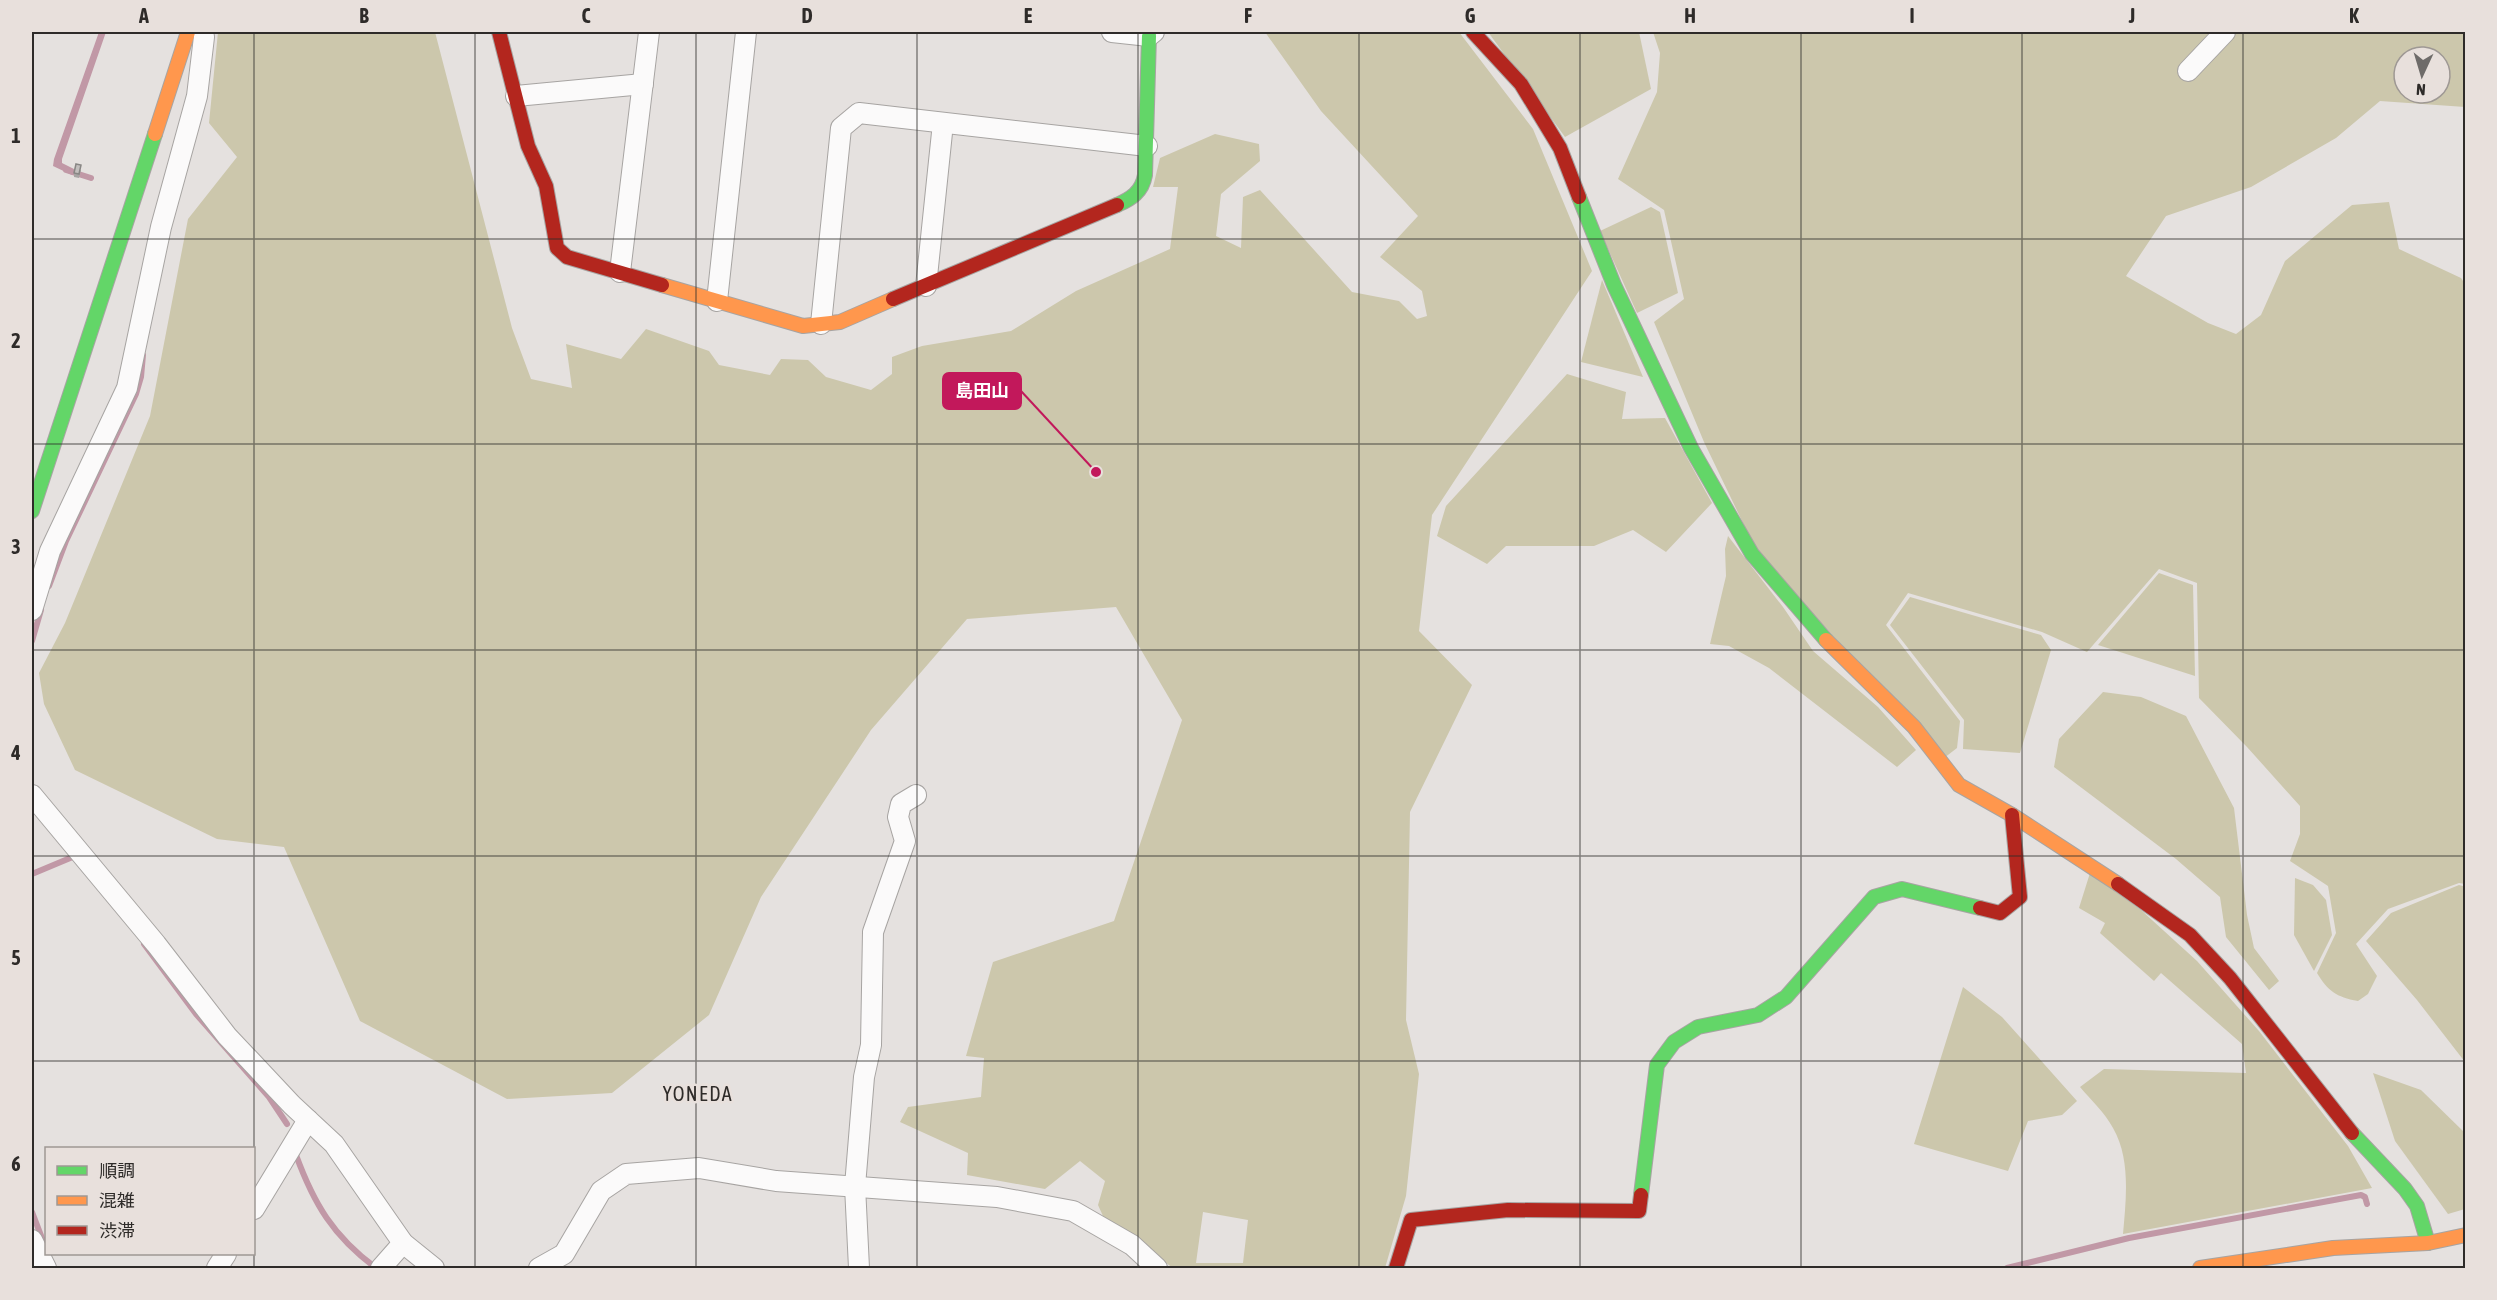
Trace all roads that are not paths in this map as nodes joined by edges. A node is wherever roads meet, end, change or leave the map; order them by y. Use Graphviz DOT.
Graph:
graph roads {
  1 [pos="188,32"];
  2 [pos="202,32"];
  3 [pos="500,32"];
  4 [pos="649,32"];
  5 [pos="746,32"];
  6 [pos="1112,32"];
  7 [pos="1473,32"];
  8 [pos="2225,32"];
  9 [pos="1151,34"];
  10 [pos="2188,71"];
  11 [pos="643,84"];
  12 [pos="516,96"];
  13 [pos="943,123"];
  14 [pos="1147,146"];
  15 [pos="620,272"];
  16 [pos="926,286"];
  17 [pos="717,301"];
  18 [pos="821,324"];
  19 [pos="32,511"];
  20 [pos="32,610"];
  21 [pos="32,795"];
  22 [pos="916,795"];
  23 [pos="2012,815"];
  24 [pos="309,1120"];
  25 [pos="855,1186"];
  26 [pos="255,1207"];
  27 [pos="2466,1235"];
  28 [pos="32,1240"];
  29 [pos="403,1243"];
  30 [pos="2428,1243"];
  31 [pos="225,1255"];
  32 [pos="382,1268"];
  33 [pos="46,1269"];
  34 [pos="217,1269"];
  35 [pos="434,1269"];
  36 [pos="539,1269"];
  37 [pos="859,1269"];
  38 [pos="1157,1269"];
  39 [pos="1396,1269"];
  40 [pos="2200,1269"];
  1 -- 19 [label="street"];
  2 -- 20 [label="street"];
  3 -- 12 [label="street"];
  4 -- 11 [label="street"];
  5 -- 17 [label="street"];
  6 -- 9 [label="street"];
  7 -- 23 [label="street"];
  8 -- 10 [label="street"];
  9 -- 14 [label="street"];
  11 -- 12 [label="street"];
  11 -- 15 [label="street"];
  12 -- 15 [label="street"];
  13 -- 14 [label="street"];
  13 -- 16 [label="street"];
  13 -- 18 [label="street"];
  14 -- 16 [label="street"];
  15 -- 17 [label="street"];
  16 -- 18 [label="street"];
  17 -- 18 [label="street"];
  21 -- 24 [label="street"];
  22 -- 25 [label="street"];
  23 -- 30 [label="street"];
  23 -- 39 [label="street"];
  24 -- 26 [label="street"];
  24 -- 29 [label="street"];
  25 -- 36 [label="street"];
  25 -- 37 [label="street"];
  25 -- 38 [label="street"];
  27 -- 30 [label="street"];
  28 -- 33 [label="street"];
  29 -- 32 [label="street"];
  29 -- 35 [label="street"];
  30 -- 40 [label="street"];
  31 -- 34 [label="street"];
}
